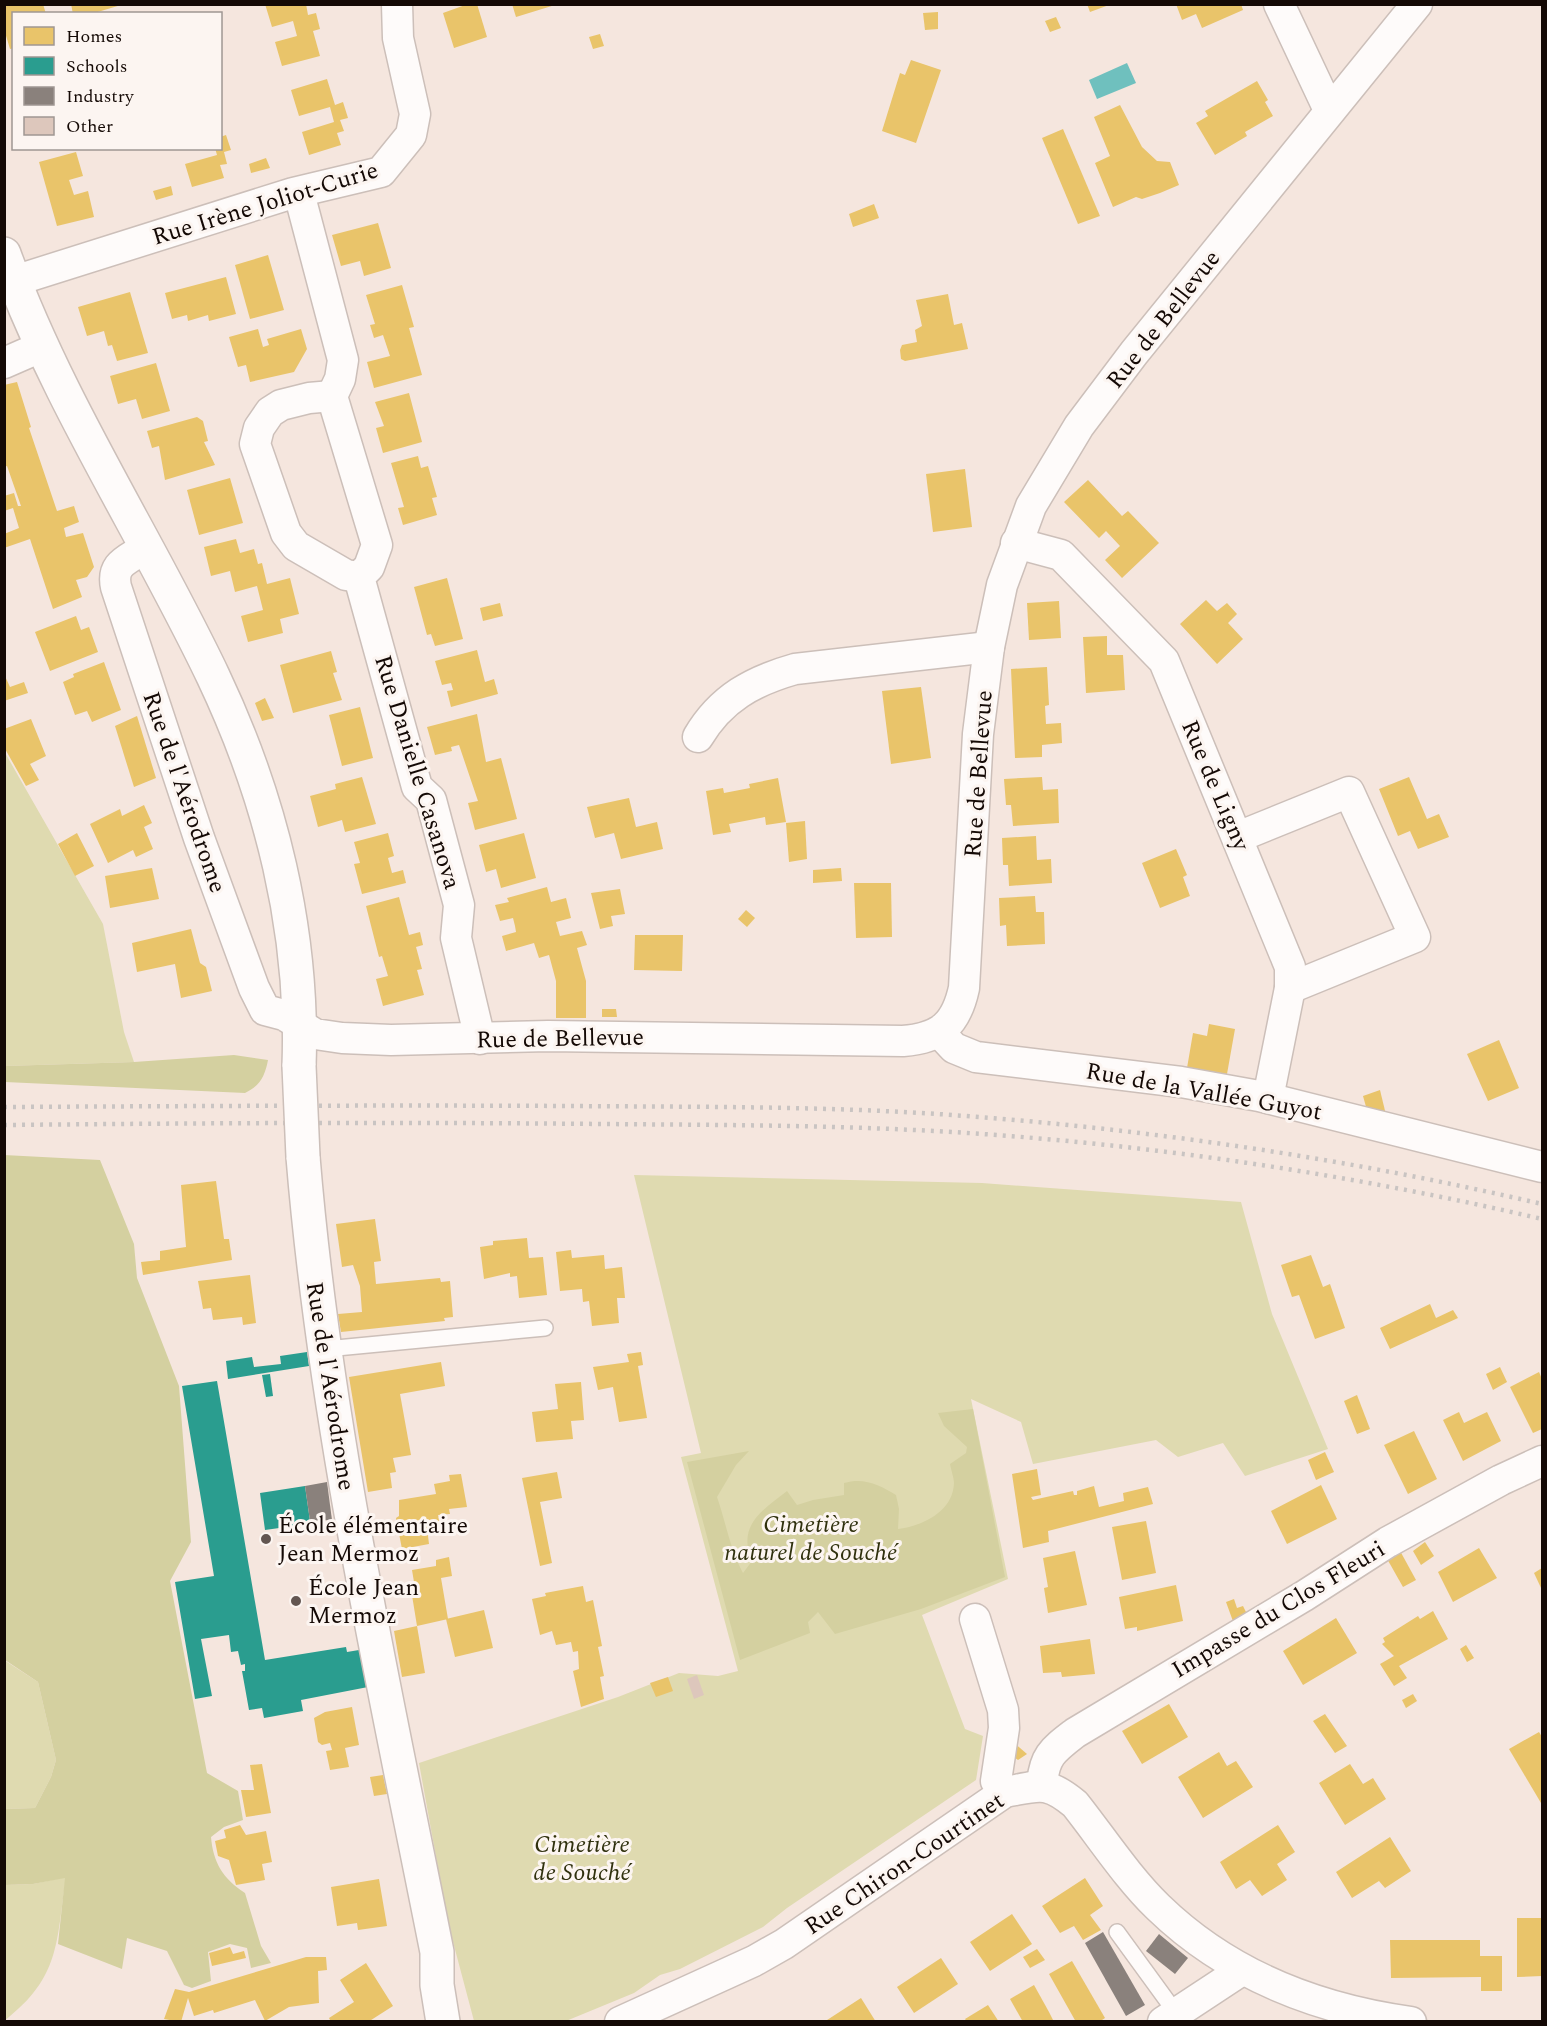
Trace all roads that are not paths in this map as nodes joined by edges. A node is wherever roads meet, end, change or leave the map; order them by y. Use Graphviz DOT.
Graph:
graph roads {
  1 [pos="397,4"];
  2 [pos="1279,4"];
  3 [pos="1418,4"];
  4 [pos="1329,111"];
  5 [pos="299,193"];
  6 [pos="9,268"];
  7 [pos="43,346"];
  8 [pos="4,363"];
  9 [pos="332,396"];
  10 [pos="1016,543"];
  11 [pos="146,548"];
  12 [pos="359,577"];
  13 [pos="989,647"];
  14 [pos="698,736"];
  15 [pos="1238,837"];
  16 [pos="1290,988"];
  17 [pos="300,1027"];
  18 [pos="940,1033"];
  19 [pos="480,1039"];
  20 [pos="1268,1098"];
  21 [pos="1542,1167"];
  22 [pos="545,1328"];
  23 [pos="326,1349"];
  24 [pos="1542,1461"];
  25 [pos="975,1619"];
  26 [pos="1042,1785"];
  27 [pos="1005,1792"];
  28 [pos="1117,1932"];
  29 [pos="437,1952"];
  30 [pos="1242,1970"];
  31 [pos="1169,2017"];
  32 [pos="443,2022"];
  33 [pos="460,2022"];
  34 [pos="620,2022"];
  35 [pos="1411,2022"];
  1 -- 5 [label="street, Rue Irène Joliot-Curie"];
  2 -- 4 [label="street"];
  3 -- 4 [label="street, Rue de Bellevue"];
  4 -- 10 [label="street, Rue de Bellevue"];
  5 -- 6 [label="street, Rue Irène Joliot-Curie"];
  5 -- 9 [label="street"];
  6 -- 7 [label="street, Rue de l'Aérodrome"];
  7 -- 8 [label="street"];
  7 -- 11 [label="street, Rue de l'Aérodrome"];
  9 -- 12 [label="street"];
  9 -- 12 [label="street"];
  10 -- 13 [label="street, Rue de Bellevue"];
  10 -- 15 [label="street, Rue de Ligny"];
  11 -- 17 [label="street, Rue de l'Aérodrome"];
  11 -- 17 [label="street, Rue de l'Aérodrome"];
  12 -- 19 [label="street, Rue Danielle Casanova"];
  13 -- 14 [label="street"];
  13 -- 18 [label="street, Rue de Bellevue"];
  15 -- 16 [label="street, Rue de Ligny"];
  15 -- 16 [label="street"];
  16 -- 20 [label="street, Rue de Ligny"];
  17 -- 19 [label="street, Rue de Bellevue"];
  17 -- 23 [label="street, Rue de l'Aérodrome, bridge"];
  18 -- 19 [label="street, Rue de Bellevue"];
  18 -- 20 [label="street, Rue de la Vallée Guyot"];
  20 -- 21 [label="street, Rue de la Vallée Guyot"];
  22 -- 23 [label="lane"];
  23 -- 29 [label="street, Rue de l'Aérodrome"];
  24 -- 26 [label="street, Impasse du Clos Fleuri"];
  25 -- 27 [label="street"];
  26 -- 27 [label="street, Rue Chiron-Courtinet"];
  26 -- 30 [label="street"];
  27 -- 34 [label="street, Rue Chiron-Courtinet"];
  28 -- 31 [label="lane"];
  29 -- 32 [label="street, Rue de l'Aérodrome"];
  29 -- 33 [label="street, Rue de l'Aérodrome"];
  30 -- 31 [label="street"];
  30 -- 35 [label="street"];
}
